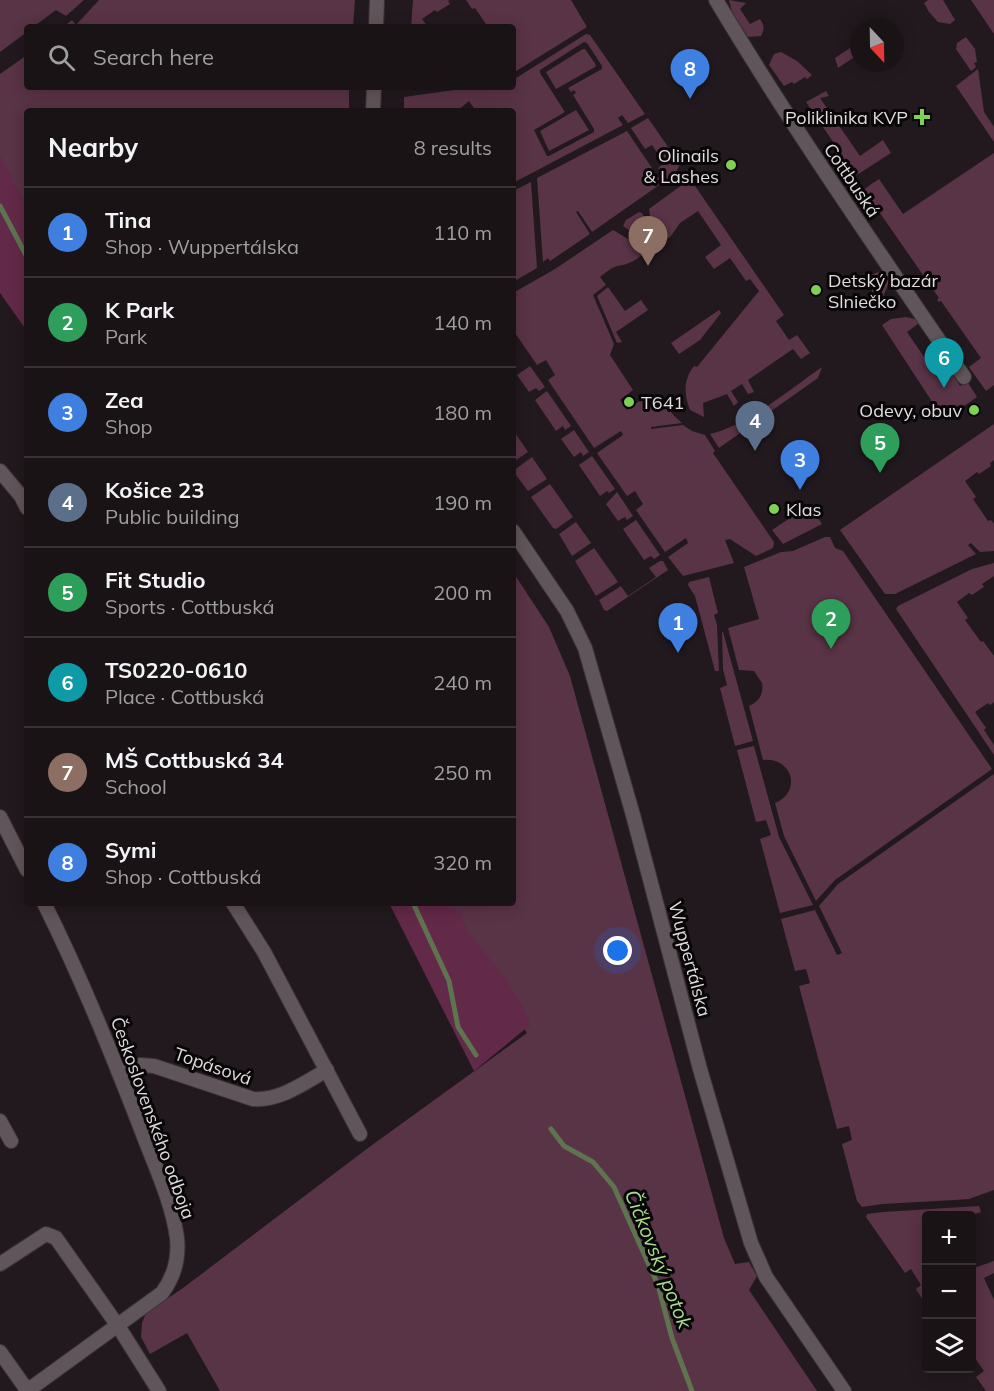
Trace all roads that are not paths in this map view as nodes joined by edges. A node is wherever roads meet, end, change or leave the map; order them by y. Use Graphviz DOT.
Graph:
graph roads {
  1 [pos="377,0"];
  2 [pos="716,0"];
  3 [pos="376,24"];
  4 [pos="374,90"];
  5 [pos="373,108"];
  6 [pos="964,377"];
  7 [pos="0,471"];
  8 [pos="24,502"];
  9 [pos="516,535"];
  10 [pos="0,817"];
  11 [pos="24,864"];
  12 [pos="45,906"];
  13 [pos="235,906"];
  14 [pos="327,1070"];
  15 [pos="118,1071"];
  16 [pos="0,1121"];
  17 [pos="360,1134"];
  18 [pos="11,1141"];
  19 [pos="0,1264"];
  20 [pos="118,1326"];
  21 [pos="0,1352"];
  22 [pos="27,1390"];
  23 [pos="159,1391"];
  24 [pos="844,1391"];
  1 -- 3 [label="street"];
  2 -- 6 [label="street, Cottbuská"];
  4 -- 5 [label="street"];
  7 -- 8 [label="street"];
  9 -- 24 [label="street, Wuppertálska"];
  10 -- 11 [label="street"];
  12 -- 15 [label="street, Československého odboja"];
  13 -- 14 [label="street"];
  14 -- 15 [label="street, Topásová"];
  14 -- 17 [label="street"];
  15 -- 20 [label="street, Československého odboja"];
  16 -- 18 [label="street"];
  19 -- 20 [label="street"];
  20 -- 22 [label="street, Československého odboja"];
  20 -- 23 [label="street"];
  21 -- 22 [label="street"];
}
